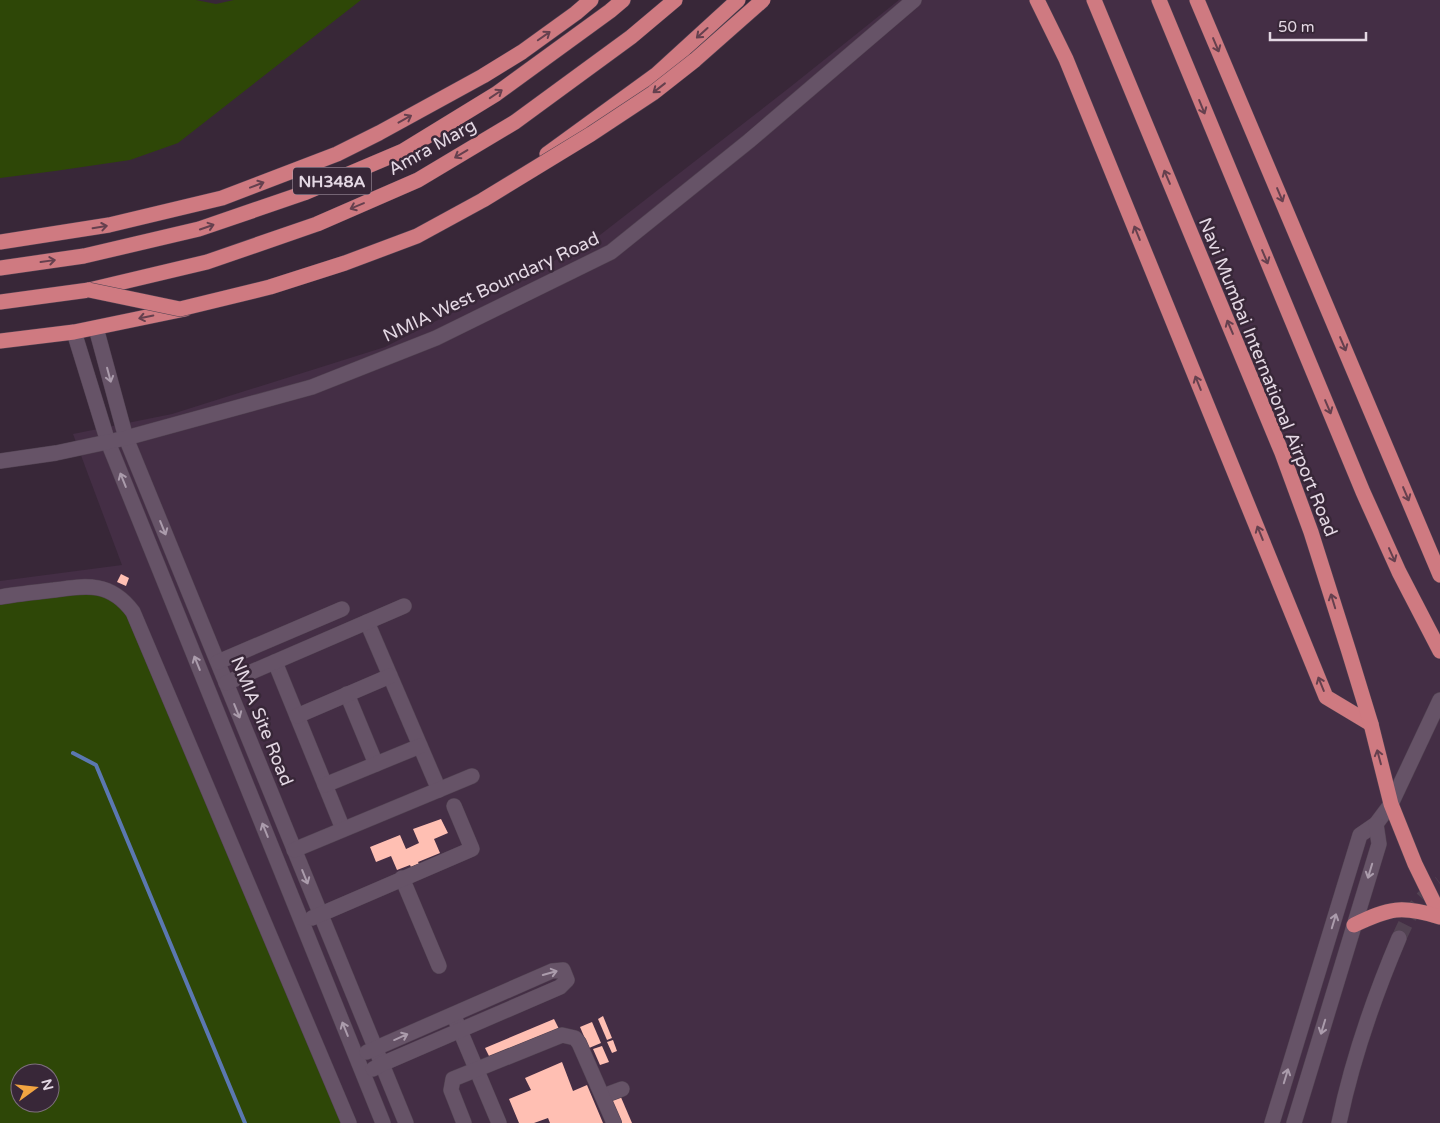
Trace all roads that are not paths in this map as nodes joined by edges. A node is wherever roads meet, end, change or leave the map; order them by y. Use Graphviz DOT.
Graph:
graph roads {
  1 [pos="590,0"];
  2 [pos="623,0"];
  3 [pos="675,0"];
  4 [pos="738,0"];
  5 [pos="763,0"];
  6 [pos="914,0"];
  7 [pos="1037,0"];
  8 [pos="1087,0"];
  9 [pos="1094,0"];
  10 [pos="1197,0"];
  11 [pos="1161,4"];
  12 [pos="1108,36"];
  13 [pos="0,242"];
  14 [pos="0,268"];
  15 [pos="89,290"];
  16 [pos="0,302"];
  17 [pos="96,328"];
  18 [pos="74,332"];
  19 [pos="0,341"];
  20 [pos="126,438"];
  21 [pos="108,442"];
  22 [pos="0,461"];
  23 [pos="1440,575"];
  24 [pos="0,597"];
  25 [pos="404,606"];
  26 [pos="342,610"];
  27 [pos="367,622"];
  28 [pos="1440,651"];
  29 [pos="218,662"];
  30 [pos="275,662"];
  31 [pos="390,676"];
  32 [pos="226,683"];
  33 [pos="347,694"];
  34 [pos="1440,700"];
  35 [pos="297,716"];
  36 [pos="1371,724"];
  37 [pos="420,746"];
  38 [pos="376,764"];
  39 [pos="472,776"];
  40 [pos="325,785"];
  41 [pos="439,790"];
  42 [pos="1392,804"];
  43 [pos="454,806"];
  44 [pos="1376,824"];
  45 [pos="343,830"];
  46 [pos="294,850"];
  47 [pos="402,878"];
  48 [pos="320,914"];
  49 [pos="1440,916"];
  50 [pos="302,922"];
  51 [pos="1354,925"];
  52 [pos="1399,938"];
  53 [pos="439,966"];
  54 [pos="452,1015"];
  55 [pos="460,1030"];
  56 [pos="376,1048"];
  57 [pos="357,1057"];
  58 [pos="382,1064"];
  59 [pos="477,1069"];
  60 [pos="364,1075"];
  61 [pos="622,1089"];
  62 [pos="603,1096"];
  63 [pos="349,1123"];
  64 [pos="383,1123"];
  65 [pos="406,1123"];
  66 [pos="464,1123"];
  67 [pos="500,1123"];
  68 [pos="614,1123"];
  69 [pos="1272,1123"];
  70 [pos="1294,1123"];
  71 [pos="1339,1123"];
  13 -- 1 [label="highway, one-way"];
  14 -- 2 [label="highway, Amra Marg / NH348A, one-way"];
  3 -- 15 [label="highway, Amra Marg / NH348A, one-way"];
  4 -- 17 [label="highway, one-way"];
  5 -- 15 [label="highway, one-way, bridge"];
  6 -- 20 [label="street, NMIA West Boundary Road"];
  36 -- 7 [label="highway, one-way"];
  8 -- 12 [label="highway"];
  9 -- 12 [label="highway, Navi Mumbai International Airport Road"];
  10 -- 23 [label="highway, one-way"];
  11 -- 28 [label="highway, one-way"];
  36 -- 12 [label="highway, Navi Mumbai International Airport Road, one-way"];
  15 -- 16 [label="highway, Amra Marg / NH348A"];
  17 -- 18 [label="highway"];
  17 -- 20 [label="street, NMIA Site Road, one-way"];
  18 -- 19 [label="highway"];
  18 -- 21 [label="street"];
  20 -- 21 [label="street, NMIA West Boundary Road"];
  20 -- 29 [label="street, NMIA Site Road, one-way"];
  21 -- 22 [label="street, NMIA West Boundary Road"];
  50 -- 21 [label="street, one-way"];
  24 -- 63 [label="street"];
  25 -- 27 [label="street"];
  26 -- 29 [label="street"];
  27 -- 30 [label="street"];
  27 -- 31 [label="street"];
  29 -- 32 [label="street, NMIA Site Road"];
  30 -- 32 [label="street"];
  30 -- 35 [label="street"];
  31 -- 33 [label="street"];
  31 -- 37 [label="street"];
  32 -- 46 [label="street, NMIA Site Road, one-way"];
  33 -- 35 [label="street"];
  33 -- 38 [label="street"];
  34 -- 42 [label="street"];
  35 -- 40 [label="street"];
  42 -- 36 [label="highway, Navi Mumbai International Airport Road, one-way"];
  37 -- 38 [label="street"];
  37 -- 41 [label="street"];
  38 -- 40 [label="street"];
  39 -- 41 [label="street"];
  40 -- 45 [label="street"];
  41 -- 45 [label="street"];
  42 -- 44 [label="street"];
  42 -- 49 [label="highway, Navi Mumbai International Airport Road"];
  43 -- 47 [label="street"];
  44 -- 51 [label="street, one-way"];
  69 -- 44 [label="street, one-way"];
  45 -- 46 [label="street"];
  46 -- 48 [label="street, NMIA Site Road, one-way"];
  47 -- 48 [label="street"];
  47 -- 53 [label="street"];
  48 -- 50 [label="street"];
  48 -- 56 [label="street, NMIA Site Road"];
  49 -- 51 [label="highway"];
  57 -- 50 [label="street, one-way"];
  51 -- 70 [label="street, one-way"];
  52 -- 71 [label="street"];
  54 -- 55 [label="street"];
  54 -- 55 [label="street, one-way"];
  56 -- 54 [label="street, one-way"];
  55 -- 58 [label="street"];
  55 -- 59 [label="street"];
  56 -- 57 [label="street"];
  56 -- 58 [label="street, NMIA Site Road"];
  57 -- 60 [label="street"];
  58 -- 60 [label="street"];
  58 -- 65 [label="street, NMIA Site Road"];
  59 -- 62 [label="street"];
  59 -- 66 [label="street"];
  59 -- 67 [label="street"];
  60 -- 64 [label="street"];
  61 -- 62 [label="street"];
  62 -- 68 [label="street"];
}
